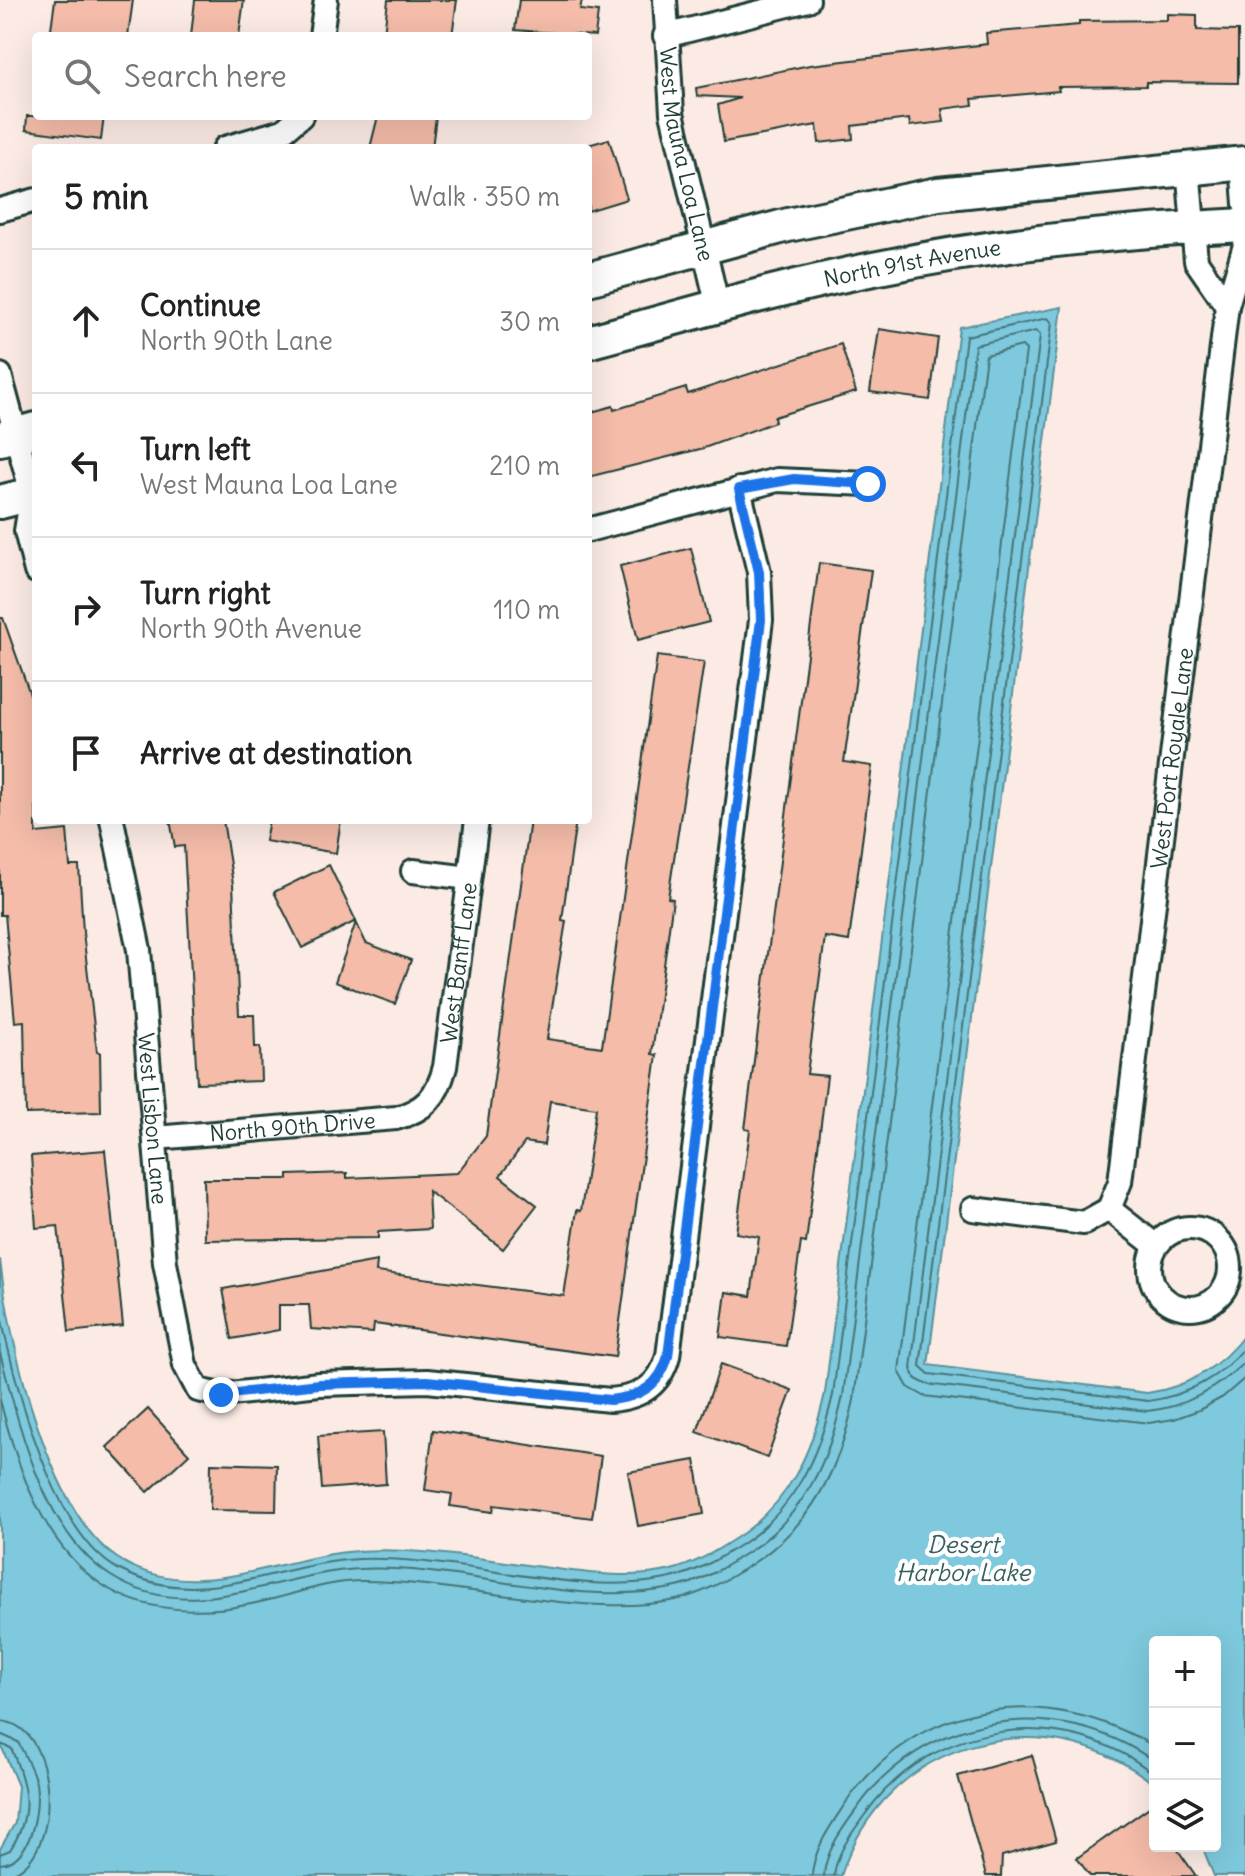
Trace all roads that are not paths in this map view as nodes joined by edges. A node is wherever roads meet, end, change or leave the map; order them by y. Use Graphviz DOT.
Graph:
graph roads {
  1 [pos="326,0"];
  2 [pos="665,0"];
  3 [pos="808,0"];
  4 [pos="322,32"];
  5 [pos="665,36"];
  6 [pos="298,120"];
  7 [pos="239,144"];
  8 [pos="1244,163"];
  9 [pos="1188,167"];
  10 [pos="32,201"];
  11 [pos="1245,204"];
  12 [pos="0,210"];
  13 [pos="1245,225"];
  14 [pos="1194,227"];
  15 [pos="1245,245"];
  16 [pos="704,247"];
  17 [pos="592,278"];
  18 [pos="1227,306"];
  19 [pos="718,307"];
  20 [pos="592,341"];
  21 [pos="0,375"];
  22 [pos="17,434"];
  23 [pos="868,484"];
  24 [pos="32,485"];
  25 [pos="739,489"];
  26 [pos="32,496"];
  27 [pos="0,502"];
  28 [pos="32,507"];
  29 [pos="592,529"];
  30 [pos="32,555"];
  31 [pos="113,824"];
  32 [pos="476,824"];
  33 [pos="413,871"];
  34 [pos="469,878"];
  35 [pos="429,1103"];
  36 [pos="155,1138"];
  37 [pos="973,1209"];
  38 [pos="1109,1209"];
  39 [pos="1156,1246"];
  1 -- 4 [label="street"];
  2 -- 5 [label="street, West Mauna Loa Lane"];
  3 -- 5 [label="street"];
  5 -- 16 [label="street, West Mauna Loa Lane"];
  6 -- 7 [label="street"];
  8 -- 9 [label="main road"];
  8 -- 11 [label="street"];
  9 -- 14 [label="street"];
  9 -- 16 [label="main road"];
  10 -- 12 [label="street"];
  13 -- 14 [label="main road, North 91st Avenue"];
  14 -- 18 [label="street"];
  14 -- 19 [label="main road, North 91st Avenue"];
  15 -- 18 [label="street, West Port Royale Lane"];
  16 -- 17 [label="main road"];
  16 -- 19 [label="street, West Mauna Loa Lane"];
  18 -- 38 [label="street, West Port Royale Lane"];
  19 -- 20 [label="main road, North 91st Avenue"];
  21 -- 22 [label="street"];
  22 -- 24 [label="street"];
  23 -- 25 [label="street"];
  25 -- 29 [label="street"];
  25 -- 36 [label="street, West Lisbon Lane"];
  26 -- 27 [label="main road"];
  28 -- 30 [label="street"];
  31 -- 36 [label="street, West Lisbon Lane"];
  32 -- 34 [label="street, West Banff Lane"];
  33 -- 34 [label="street"];
  34 -- 35 [label="street, West Banff Lane"];
  35 -- 36 [label="street, North 90th Drive"];
  37 -- 38 [label="street"];
  38 -- 39 [label="street"];
}
